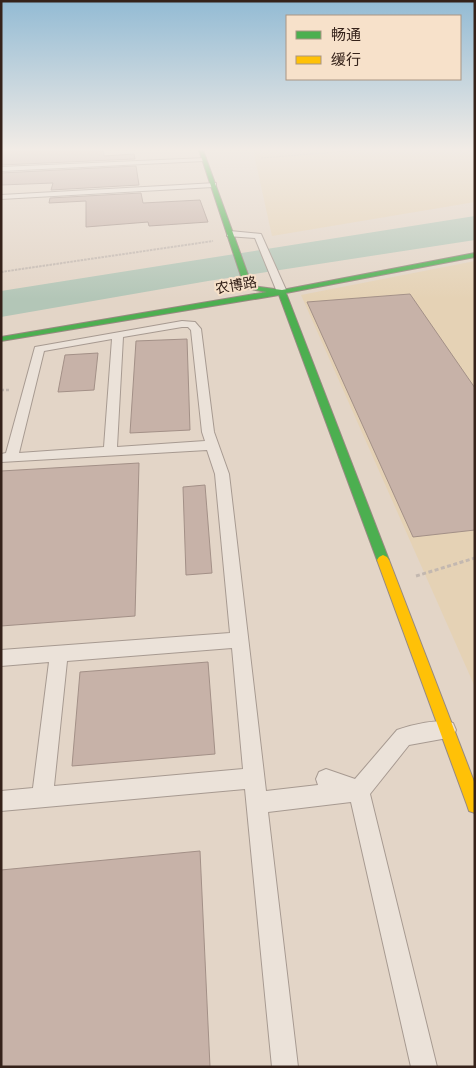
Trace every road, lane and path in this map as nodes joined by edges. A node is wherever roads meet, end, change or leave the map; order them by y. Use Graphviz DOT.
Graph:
graph roads {
  1 [pos="218,200"];
  2 [pos="230,236"];
  3 [pos="475,255"];
  4 [pos="1,272"];
  5 [pos="279,287"];
  6 [pos="118,335"];
  7 [pos="1,339"];
  8 [pos="213,445"];
  9 [pos="110,452"];
  10 [pos="6,458"];
  11 [pos="475,558"];
  12 [pos="392,584"];
  13 [pos="240,640"];
  14 [pos="59,654"];
  15 [pos="1,658"];
  16 [pos="446,730"];
  17 [pos="254,778"];
  18 [pos="326,779"];
  19 [pos="359,792"];
  20 [pos="42,797"];
  21 [pos="1,801"];
  22 [pos="257,803"];
  23 [pos="475,805"];
  24 [pos="285,1067"];
  25 [pos="424,1067"];
  1 -- 2 [label="street"];
  2 -- 4 [label="path"];
  2 -- 5 [label="lane"];
  2 -- 5 [label="street"];
  3 -- 5 [label="street, 农博路"];
  5 -- 7 [label="street, 农博路"];
  5 -- 12 [label="street"];
  6 -- 8 [label="lane"];
  6 -- 9 [label="lane"];
  6 -- 10 [label="lane"];
  8 -- 9 [label="lane"];
  8 -- 13 [label="lane"];
  9 -- 10 [label="lane"];
  11 -- 12 [label="path"];
  12 -- 16 [label="street"];
  13 -- 14 [label="lane"];
  13 -- 17 [label="lane"];
  14 -- 15 [label="lane"];
  14 -- 20 [label="lane"];
  16 -- 19 [label="lane"];
  16 -- 23 [label="street"];
  17 -- 20 [label="lane"];
  17 -- 22 [label="lane"];
  18 -- 19 [label="lane"];
  19 -- 22 [label="lane"];
  19 -- 25 [label="lane"];
  20 -- 21 [label="lane"];
  22 -- 24 [label="lane"];
}
